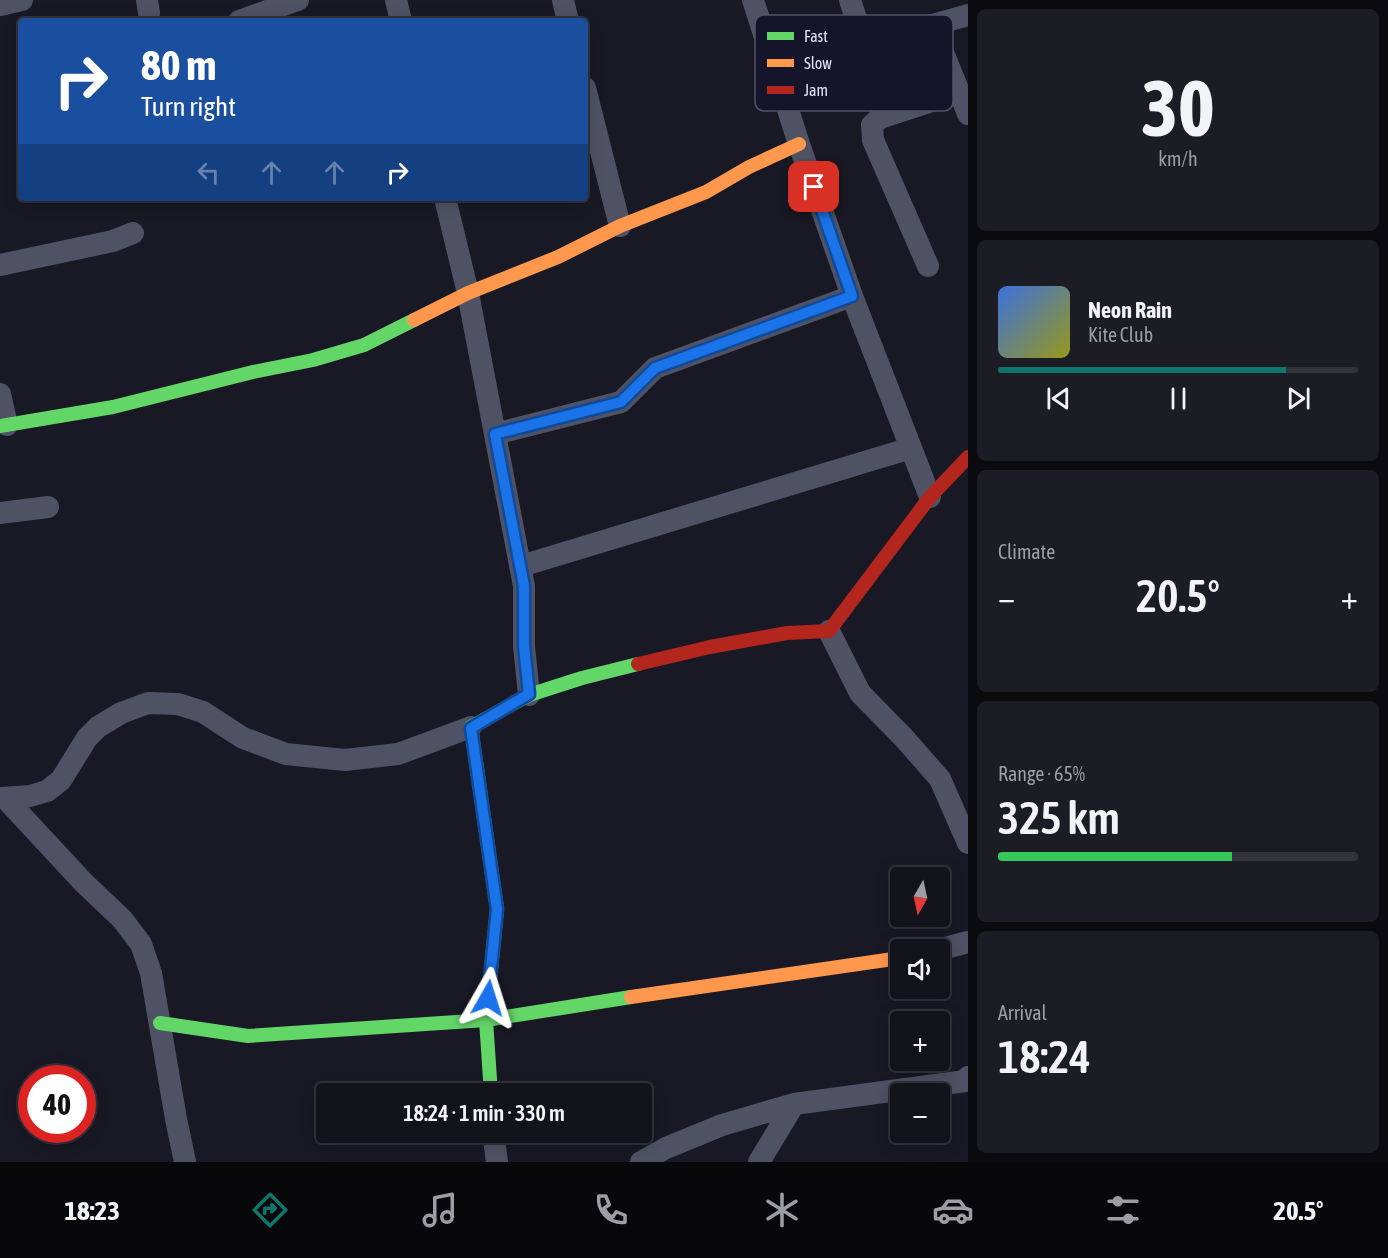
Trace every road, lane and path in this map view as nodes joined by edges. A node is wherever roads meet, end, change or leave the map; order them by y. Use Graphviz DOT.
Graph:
graph roads {
  1 [pos="22,0"];
  2 [pos="298,0"];
  3 [pos="396,0"];
  4 [pos="563,0"];
  5 [pos="753,0"];
  6 [pos="850,0"];
  7 [pos="0,5"];
  8 [pos="758,15"];
  9 [pos="855,15"];
  10 [pos="968,15"];
  11 [pos="247,18"];
  12 [pos="400,18"];
  13 [pos="567,18"];
  14 [pos="953,19"];
  15 [pos="953,77"];
  16 [pos="959,92"];
  17 [pos="953,94"];
  18 [pos="588,100"];
  19 [pos="788,111"];
  20 [pos="901,111"];
  21 [pos="968,114"];
  22 [pos="799,144"];
  23 [pos="446,201"];
  24 [pos="620,226"];
  25 [pos="133,233"];
  26 [pos="0,265"];
  27 [pos="928,266"];
  28 [pos="468,293"];
  29 [pos="852,296"];
  30 [pos="0,394"];
  31 [pos="4,426"];
  32 [pos="495,434"];
  33 [pos="911,448"];
  34 [pos="968,457"];
  35 [pos="930,496"];
  36 [pos="48,507"];
  37 [pos="0,513"];
  38 [pos="520,567"];
  39 [pos="829,631"];
  40 [pos="529,694"];
  41 [pos="471,728"];
  42 [pos="3,798"];
  43 [pos="968,843"];
  44 [pos="968,942"];
  45 [pos="950,947"];
  46 [pos="890,959"];
  47 [pos="486,1020"];
  48 [pos="160,1023"];
  49 [pos="967,1080"];
  50 [pos="490,1083"];
  51 [pos="794,1104"];
  52 [pos="494,1143"];
  53 [pos="185,1162"];
  54 [pos="497,1162"];
  55 [pos="641,1162"];
  56 [pos="759,1162"];
  1 -- 7 [label="street"];
  2 -- 11 [label="street"];
  3 -- 12 [label="street"];
  4 -- 13 [label="street"];
  5 -- 8 [label="street"];
  6 -- 9 [label="street"];
  10 -- 14 [label="street"];
  15 -- 16 [label="street"];
  16 -- 17 [label="street"];
  16 -- 21 [label="street"];
  18 -- 24 [label="street"];
  19 -- 22 [label="street"];
  20 -- 27 [label="street"];
  22 -- 24 [label="street"];
  22 -- 29 [label="street"];
  23 -- 28 [label="street"];
  24 -- 28 [label="street"];
  25 -- 26 [label="street"];
  28 -- 31 [label="street"];
  28 -- 32 [label="street"];
  29 -- 32 [label="street"];
  29 -- 33 [label="street"];
  30 -- 31 [label="street"];
  32 -- 38 [label="street"];
  33 -- 35 [label="street"];
  33 -- 38 [label="street"];
  34 -- 35 [label="street"];
  35 -- 39 [label="street"];
  36 -- 37 [label="street"];
  38 -- 40 [label="street"];
  39 -- 40 [label="street"];
  39 -- 43 [label="street"];
  40 -- 41 [label="street"];
  41 -- 42 [label="street"];
  41 -- 47 [label="street"];
  42 -- 48 [label="street"];
  44 -- 45 [label="street"];
  46 -- 47 [label="street"];
  47 -- 48 [label="street"];
  47 -- 50 [label="street"];
  48 -- 53 [label="street"];
  49 -- 51 [label="street"];
  51 -- 55 [label="street"];
  51 -- 56 [label="street"];
  52 -- 54 [label="street"];
}
